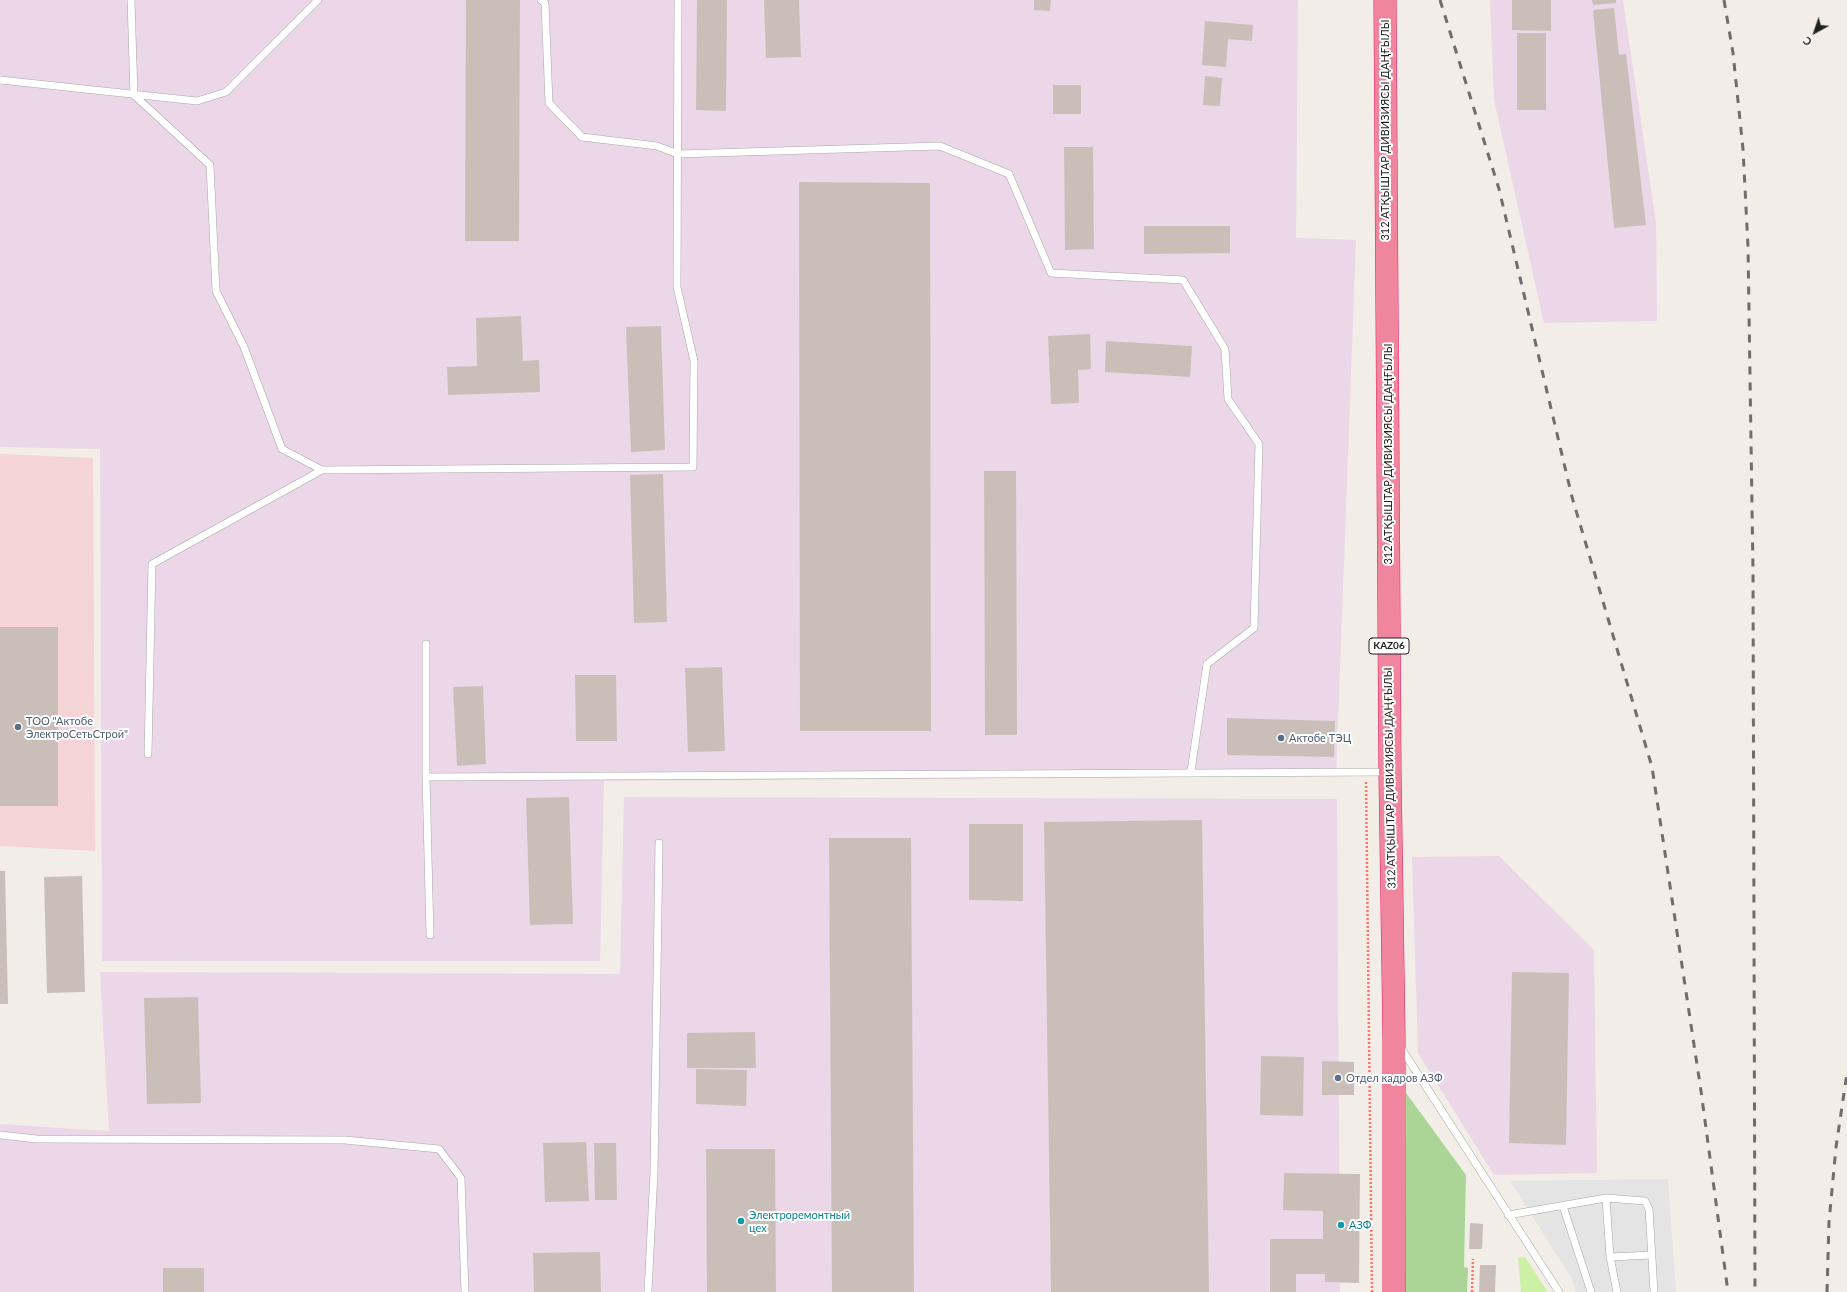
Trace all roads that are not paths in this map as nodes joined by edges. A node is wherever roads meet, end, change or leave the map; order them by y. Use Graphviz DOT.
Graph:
graph roads {
  1 [pos="131,0"];
  2 [pos="318,0"];
  3 [pos="541,0"];
  4 [pos="678,0"];
  5 [pos="1385,0"];
  6 [pos="0,80"];
  7 [pos="134,95"];
  8 [pos="678,154"];
  9 [pos="322,470"];
  10 [pos="426,644"];
  11 [pos="148,754"];
  12 [pos="1191,771"];
  13 [pos="1390,772"];
  14 [pos="426,777"];
  15 [pos="659,843"];
  16 [pos="430,935"];
  17 [pos="1394,1038"];
  18 [pos="0,1135"];
  19 [pos="1606,1198"];
  20 [pos="1563,1206"];
  21 [pos="1508,1215"];
  22 [pos="1652,1255"];
  23 [pos="1610,1257"];
  24 [pos="465,1292"];
  25 [pos="648,1292"];
  26 [pos="1394,1292"];
  27 [pos="1559,1292"];
  28 [pos="1592,1292"];
  29 [pos="1617,1292"];
  30 [pos="1654,1292"];
  1 -- 7 [label="lane"];
  2 -- 7 [label="lane"];
  3 -- 8 [label="lane"];
  4 -- 8 [label="lane"];
  5 -- 13 [label="highway, 312 АТҚЫШТАР ДИВИЗИЯСЫ ДАҢҒЫЛЫ / KАZ06"];
  6 -- 7 [label="lane"];
  7 -- 9 [label="lane"];
  8 -- 9 [label="lane"];
  8 -- 12 [label="lane"];
  9 -- 11 [label="lane"];
  10 -- 14 [label="lane"];
  12 -- 13 [label="lane"];
  12 -- 14 [label="lane"];
  13 -- 17 [label="highway, 312 АТҚЫШТАР ДИВИЗИЯСЫ ДАҢҒЫЛЫ / KАZ06"];
  14 -- 16 [label="lane"];
  15 -- 25 [label="lane"];
  17 -- 21 [label="lane"];
  17 -- 26 [label="highway, 312 АТҚЫШТАР ДИВИЗИЯСЫ ДАҢҒЫЛЫ / KАZ06"];
  18 -- 24 [label="lane"];
  19 -- 20 [label="lane"];
  19 -- 22 [label="lane"];
  19 -- 23 [label="lane"];
  20 -- 21 [label="lane"];
  20 -- 28 [label="lane"];
  21 -- 27 [label="lane"];
  22 -- 23 [label="lane"];
  22 -- 30 [label="lane"];
  23 -- 29 [label="lane"];
}
